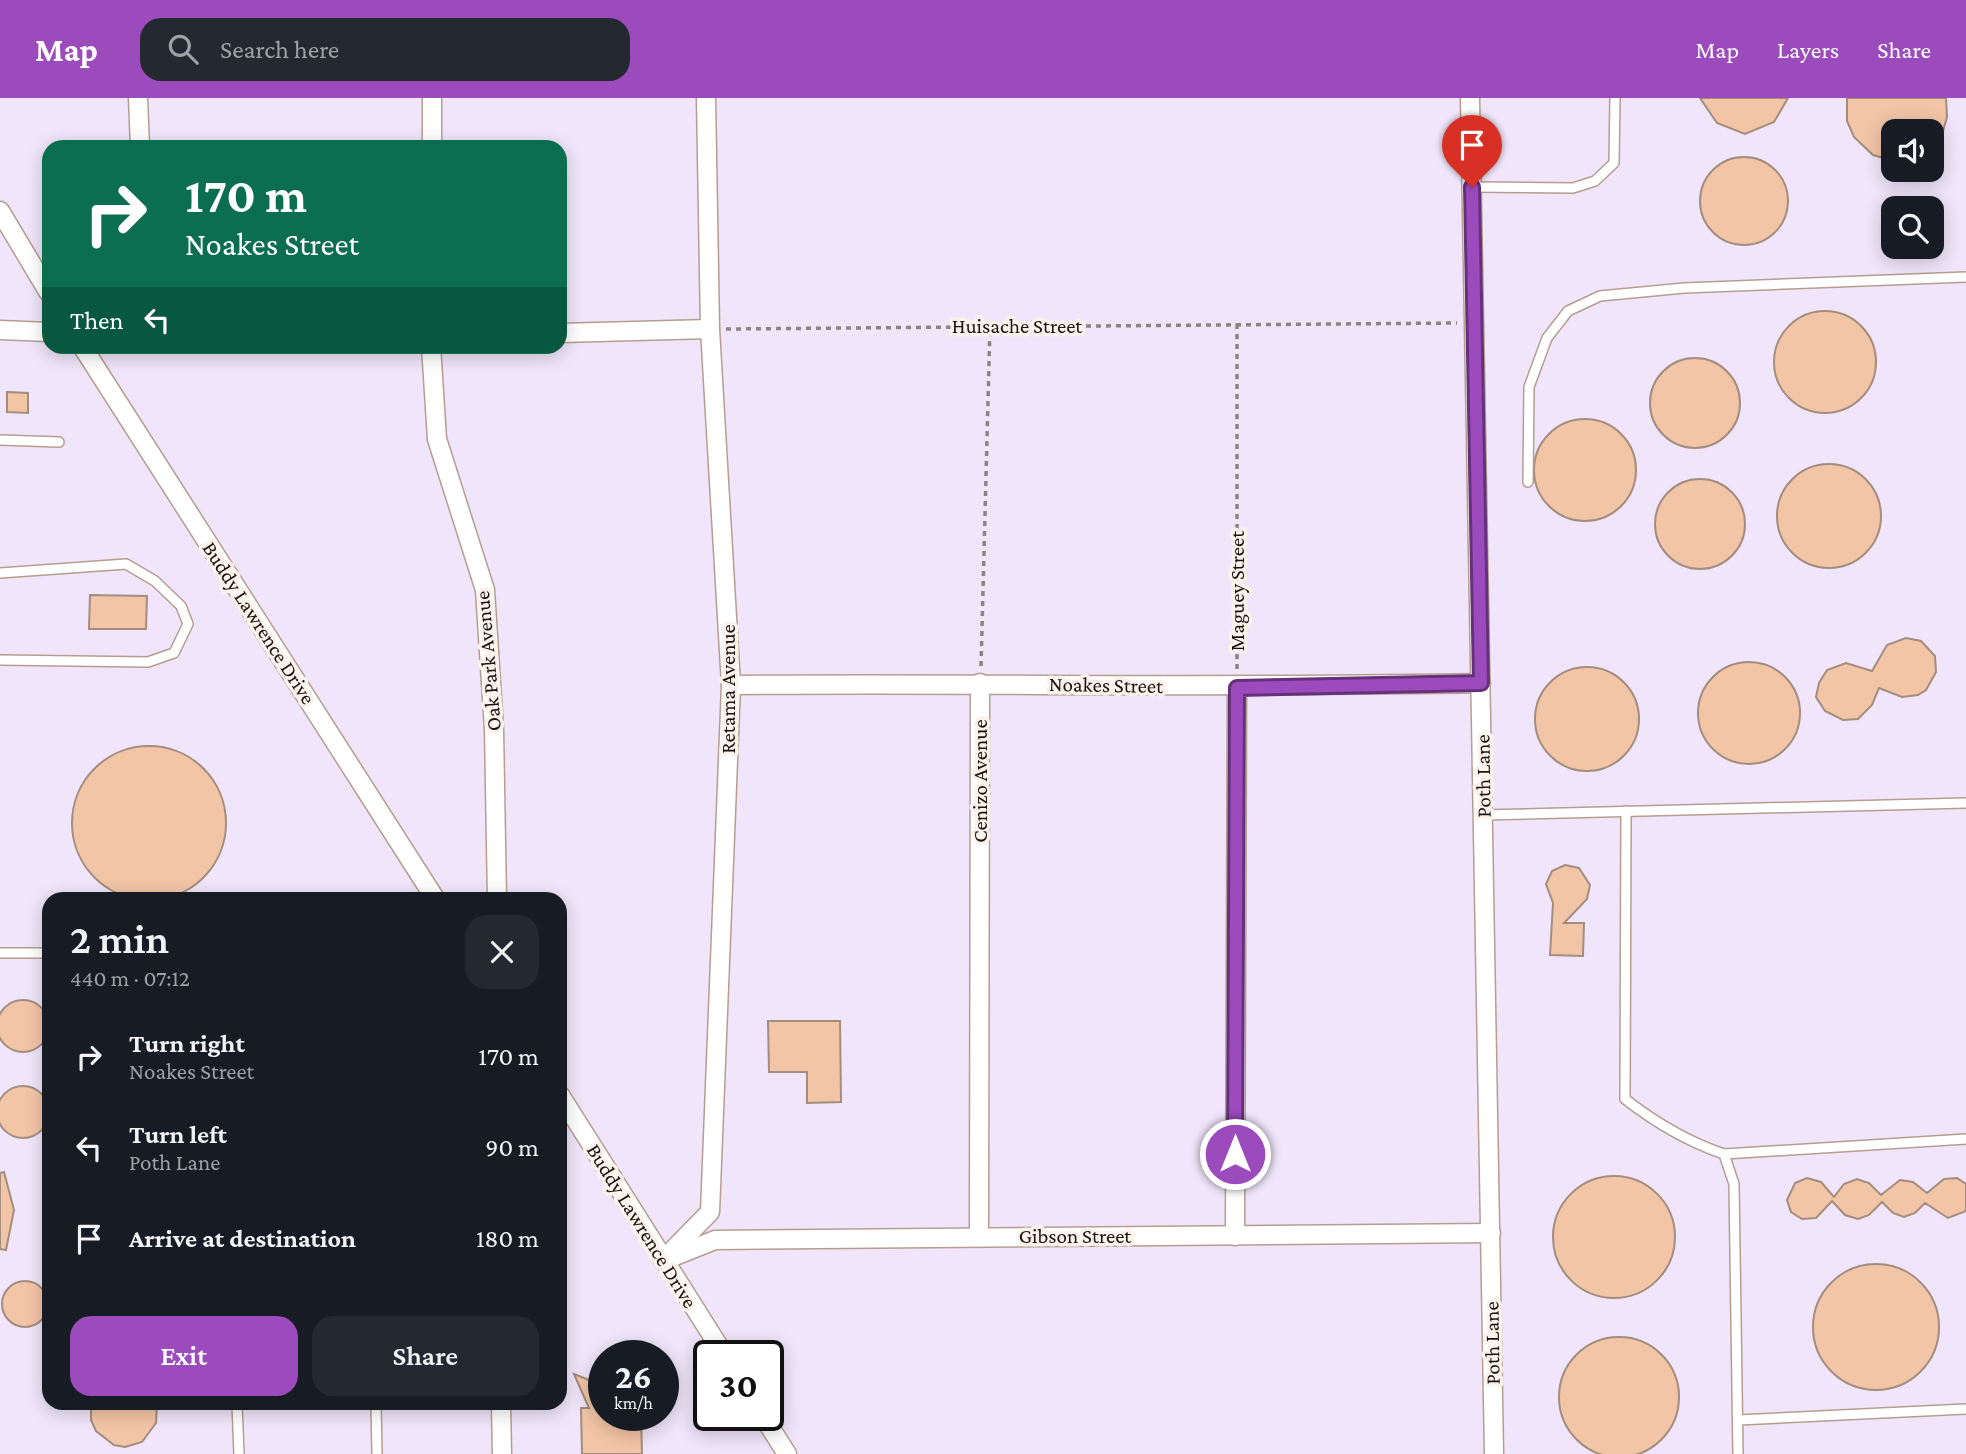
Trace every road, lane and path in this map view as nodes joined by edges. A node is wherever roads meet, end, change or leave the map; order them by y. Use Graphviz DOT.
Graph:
graph roads {
  1 [pos="138,98"];
  2 [pos="432,98"];
  3 [pos="706,98"];
  4 [pos="1470,98"];
  5 [pos="1615,98"];
  6 [pos="140,140"];
  7 [pos="432,140"];
  8 [pos="1472,187"];
  9 [pos="0,211"];
  10 [pos="1966,277"];
  11 [pos="42,281"];
  12 [pos="1474,323"];
  13 [pos="1237,324"];
  14 [pos="990,326"];
  15 [pos="710,329"];
  16 [pos="0,330"];
  17 [pos="42,332"];
  18 [pos="567,333"];
  19 [pos="87,354"];
  20 [pos="432,354"];
  21 [pos="0,440"];
  22 [pos="59,442"];
  23 [pos="1528,481"];
  24 [pos="0,573"];
  25 [pos="0,660"];
  26 [pos="1481,683"];
  27 [pos="980,684"];
  28 [pos="731,685"];
  29 [pos="1237,688"];
  30 [pos="1966,803"];
  31 [pos="1626,811"];
  32 [pos="1483,815"];
  33 [pos="431,892"];
  34 [pos="497,892"];
  35 [pos="0,953"];
  36 [pos="42,953"];
  37 [pos="567,1106"];
  38 [pos="1966,1139"];
  39 [pos="1724,1154"];
  40 [pos="1491,1233"];
  41 [pos="979,1236"];
  42 [pos="1235,1236"];
  43 [pos="663,1260"];
  44 [pos="715,1340"];
  45 [pos="1966,1409"];
  46 [pos="237,1410"];
  47 [pos="376,1410"];
  48 [pos="501,1410"];
  49 [pos="1738,1420"];
  50 [pos="773,1431"];
  51 [pos="239,1454"];
  52 [pos="377,1454"];
  53 [pos="502,1454"];
  54 [pos="788,1454"];
  55 [pos="1494,1454"];
  56 [pos="1738,1454"];
  1 -- 6 [label="street"];
  2 -- 7 [label="street"];
  3 -- 15 [label="street, Retama Avenue"];
  4 -- 8 [label="street, Poth Lane"];
  5 -- 8 [label="lane"];
  8 -- 12 [label="street, Poth Lane"];
  9 -- 11 [label="street"];
  10 -- 23 [label="lane"];
  12 -- 13 [label="path, Huisache Street"];
  12 -- 26 [label="street, Poth Lane"];
  13 -- 14 [label="path, Huisache Street"];
  13 -- 29 [label="path, Maguey Street"];
  14 -- 15 [label="path, Huisache Street"];
  14 -- 27 [label="path"];
  15 -- 18 [label="street"];
  15 -- 28 [label="street, Retama Avenue"];
  16 -- 17 [label="street"];
  19 -- 33 [label="street, Buddy Lawrence Drive"];
  20 -- 34 [label="street, Oak Park Avenue"];
  21 -- 22 [label="lane"];
  24 -- 25 [label="lane"];
  26 -- 29 [label="street, Noakes Street"];
  26 -- 32 [label="street, Poth Lane"];
  27 -- 28 [label="street, Noakes Street"];
  27 -- 29 [label="street, Noakes Street"];
  27 -- 41 [label="street, Cenizo Avenue"];
  28 -- 43 [label="street, Retama Avenue"];
  29 -- 42 [label="street"];
  30 -- 31 [label="lane"];
  31 -- 32 [label="lane"];
  31 -- 39 [label="lane"];
  32 -- 40 [label="street, Poth Lane"];
  35 -- 36 [label="lane"];
  37 -- 43 [label="street, Buddy Lawrence Drive"];
  38 -- 39 [label="lane"];
  39 -- 49 [label="lane"];
  40 -- 42 [label="street, Gibson Street"];
  40 -- 55 [label="street, Poth Lane"];
  41 -- 42 [label="street, Gibson Street"];
  41 -- 43 [label="street, Gibson Street"];
  43 -- 44 [label="street, Buddy Lawrence Drive"];
  45 -- 49 [label="lane"];
  46 -- 51 [label="lane"];
  47 -- 52 [label="lane"];
  48 -- 53 [label="street"];
  49 -- 56 [label="lane"];
  50 -- 54 [label="street"];
}
